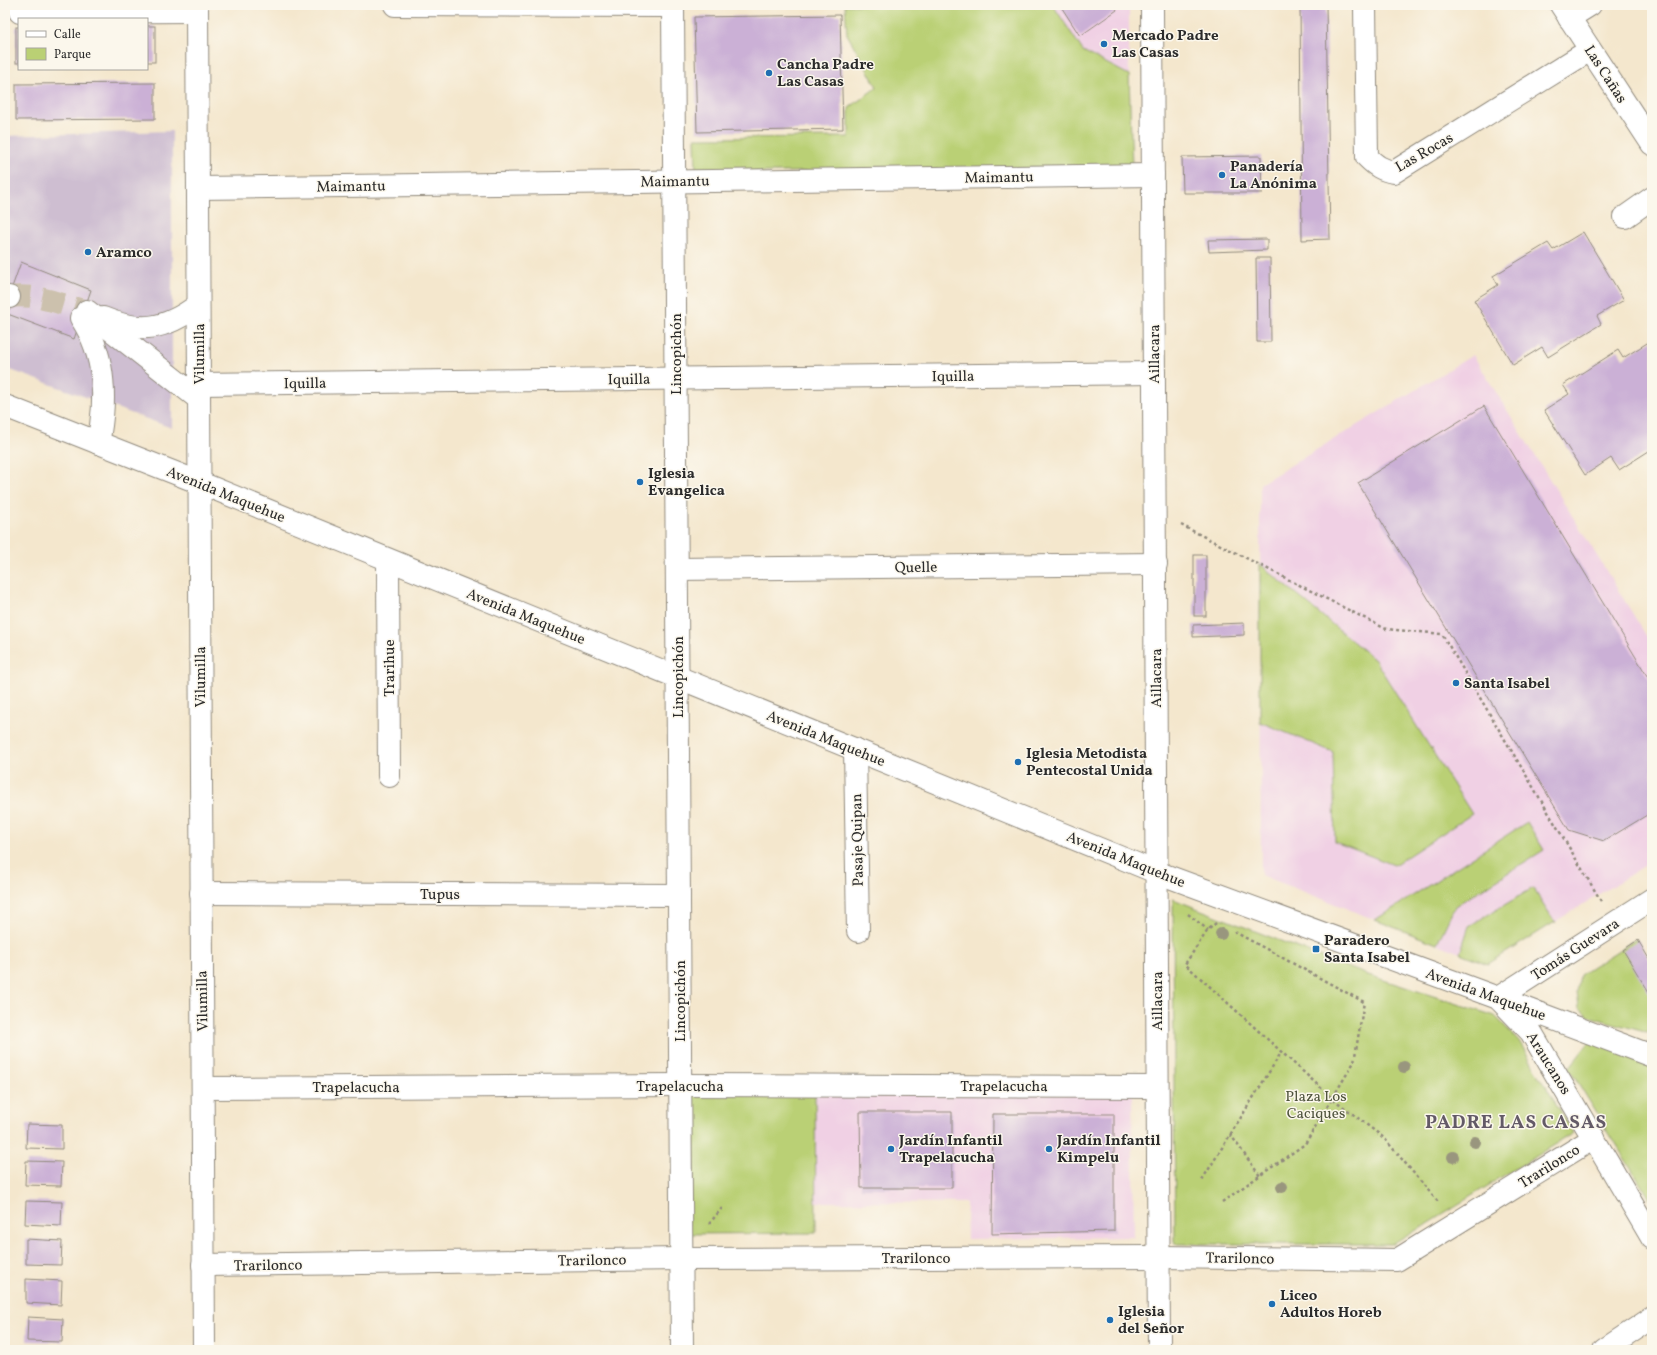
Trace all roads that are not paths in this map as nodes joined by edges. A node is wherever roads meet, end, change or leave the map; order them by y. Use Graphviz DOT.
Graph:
graph roads {
  1 [pos="20,5"];
  2 [pos="395,5"];
  3 [pos="1365,5"];
  4 [pos="1590,5"];
  5 [pos="673,6"];
  6 [pos="197,8"];
  7 [pos="1148,9"];
  8 [pos="1565,11"];
  9 [pos="1590,50"];
  10 [pos="1652,144"];
  11 [pos="1153,176"];
  12 [pos="675,182"];
  13 [pos="198,188"];
  14 [pos="1652,198"];
  15 [pos="1625,217"];
  16 [pos="198,305"];
  17 [pos="84,313"];
  18 [pos="1154,373"];
  19 [pos="676,379"];
  20 [pos="199,392"];
  21 [pos="5,406"];
  22 [pos="98,443"];
  23 [pos="198,482"];
  24 [pos="388,560"];
  25 [pos="1156,564"];
  26 [pos="677,569"];
  27 [pos="676,677"];
  28 [pos="855,749"];
  29 [pos="389,776"];
  30 [pos="1156,872"];
  31 [pos="201,893"];
  32 [pos="679,895"];
  33 [pos="1652,900"];
  34 [pos="858,931"];
  35 [pos="1498,998"];
  36 [pos="1652,1056"];
  37 [pos="681,1085"];
  38 [pos="1157,1087"];
  39 [pos="203,1088"];
  40 [pos="1594,1138"];
  41 [pos="1652,1238"];
  42 [pos="1159,1257"];
  43 [pos="682,1259"];
  44 [pos="203,1266"];
  45 [pos="1652,1318"];
  46 [pos="204,1350"];
  47 [pos="682,1350"];
  48 [pos="1159,1350"];
  49 [pos="1604,1350"];
  1 -- 6 [label="street"];
  2 -- 5 [label="street"];
  3 -- 9 [label="street, Las Rocas"];
  4 -- 8 [label="street"];
  5 -- 12 [label="street, Lincopichón"];
  6 -- 13 [label="street, Vilumilla"];
  7 -- 11 [label="street, Aillacara"];
  8 -- 9 [label="street, Las Cañas"];
  9 -- 10 [label="street, Las Cañas"];
  11 -- 12 [label="street, Maimantu"];
  11 -- 18 [label="street, Aillacara"];
  12 -- 13 [label="street, Maimantu"];
  12 -- 19 [label="street, Lincopichón"];
  13 -- 16 [label="street, Vilumilla"];
  14 -- 15 [label="street"];
  16 -- 17 [label="street"];
  16 -- 20 [label="street, Vilumilla"];
  17 -- 20 [label="street"];
  17 -- 22 [label="street"];
  18 -- 19 [label="street, Iquilla"];
  18 -- 25 [label="street, Aillacara"];
  19 -- 20 [label="street, Iquilla"];
  19 -- 26 [label="street, Lincopichón"];
  20 -- 23 [label="street, Vilumilla"];
  21 -- 22 [label="street, Avenida Maquehue"];
  22 -- 23 [label="street, Avenida Maquehue"];
  23 -- 24 [label="street, Avenida Maquehue"];
  23 -- 31 [label="street, Vilumilla"];
  24 -- 27 [label="street, Avenida Maquehue"];
  24 -- 29 [label="street, Trarihue"];
  25 -- 26 [label="street, Quelle"];
  25 -- 30 [label="street, Aillacara"];
  26 -- 27 [label="street, Lincopichón"];
  27 -- 28 [label="street, Avenida Maquehue"];
  27 -- 32 [label="street, Lincopichón"];
  28 -- 30 [label="street, Avenida Maquehue"];
  28 -- 34 [label="street, Pasaje Quipan"];
  30 -- 35 [label="street, Avenida Maquehue"];
  30 -- 38 [label="street, Aillacara"];
  31 -- 32 [label="street, Tupus"];
  31 -- 39 [label="street, Vilumilla"];
  32 -- 37 [label="street, Lincopichón"];
  33 -- 35 [label="street, Tomás Guevara"];
  35 -- 36 [label="street, Avenida Maquehue"];
  35 -- 40 [label="street, Araucanos"];
  37 -- 38 [label="street, Trapelacucha"];
  37 -- 39 [label="street, Trapelacucha"];
  37 -- 43 [label="street, Lincopichón"];
  38 -- 42 [label="street, Aillacara"];
  39 -- 44 [label="street, Vilumilla"];
  40 -- 41 [label="street, Araucanos"];
  40 -- 42 [label="street, Trarilonco"];
  42 -- 43 [label="street, Trarilonco"];
  42 -- 48 [label="street, Aillacara"];
  43 -- 44 [label="street, Trarilonco"];
  43 -- 47 [label="street, Lincopichón"];
  44 -- 46 [label="street, Vilumilla"];
  45 -- 49 [label="street"];
}
